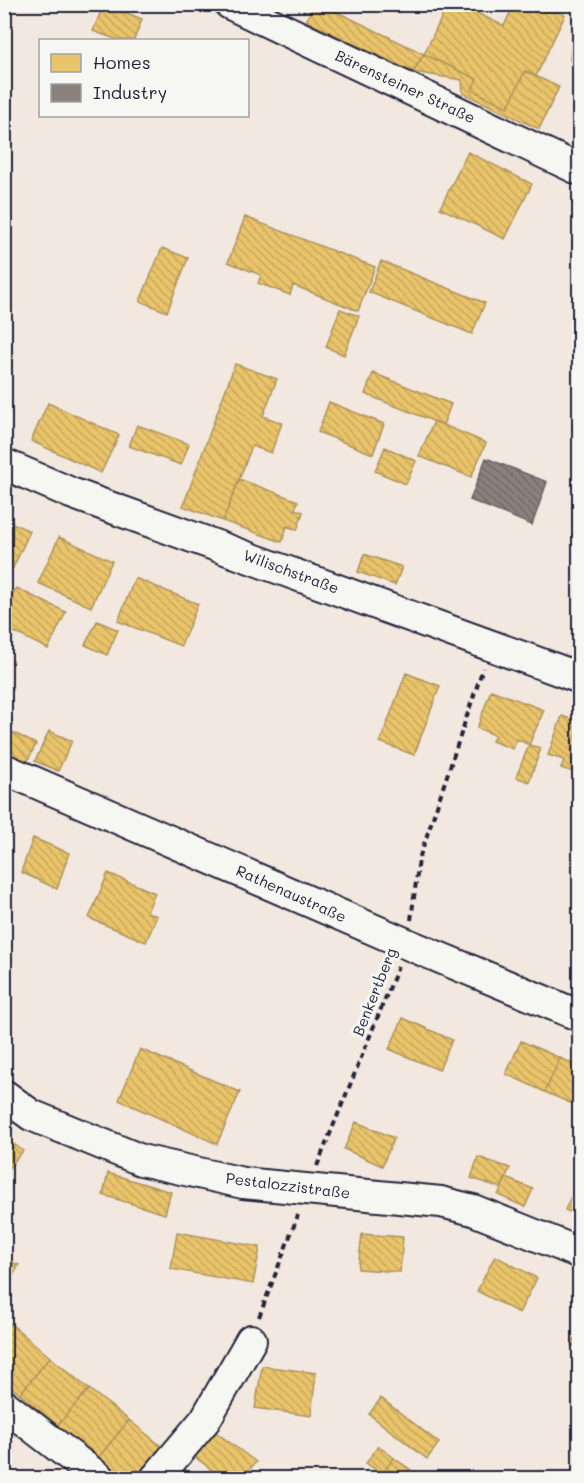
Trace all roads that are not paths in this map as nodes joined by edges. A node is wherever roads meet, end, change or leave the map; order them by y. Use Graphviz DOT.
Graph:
graph roads {
  1 [pos="230,4"];
  2 [pos="579,170"];
  3 [pos="4,464"];
  4 [pos="579,678"];
  5 [pos="4,769"];
  6 [pos="579,1016"];
  7 [pos="4,1095"];
  8 [pos="579,1253"];
  9 [pos="251,1340"];
  10 [pos="4,1405"];
  11 [pos="99,1479"];
  12 [pos="156,1479"];
  1 -- 2 [label="street, Bärensteiner Straße"];
  3 -- 4 [label="street, Wilischstraße"];
  5 -- 6 [label="street, Rathenaustraße"];
  7 -- 8 [label="street, Pestalozzistraße"];
  9 -- 12 [label="street"];
  10 -- 11 [label="street"];
}
